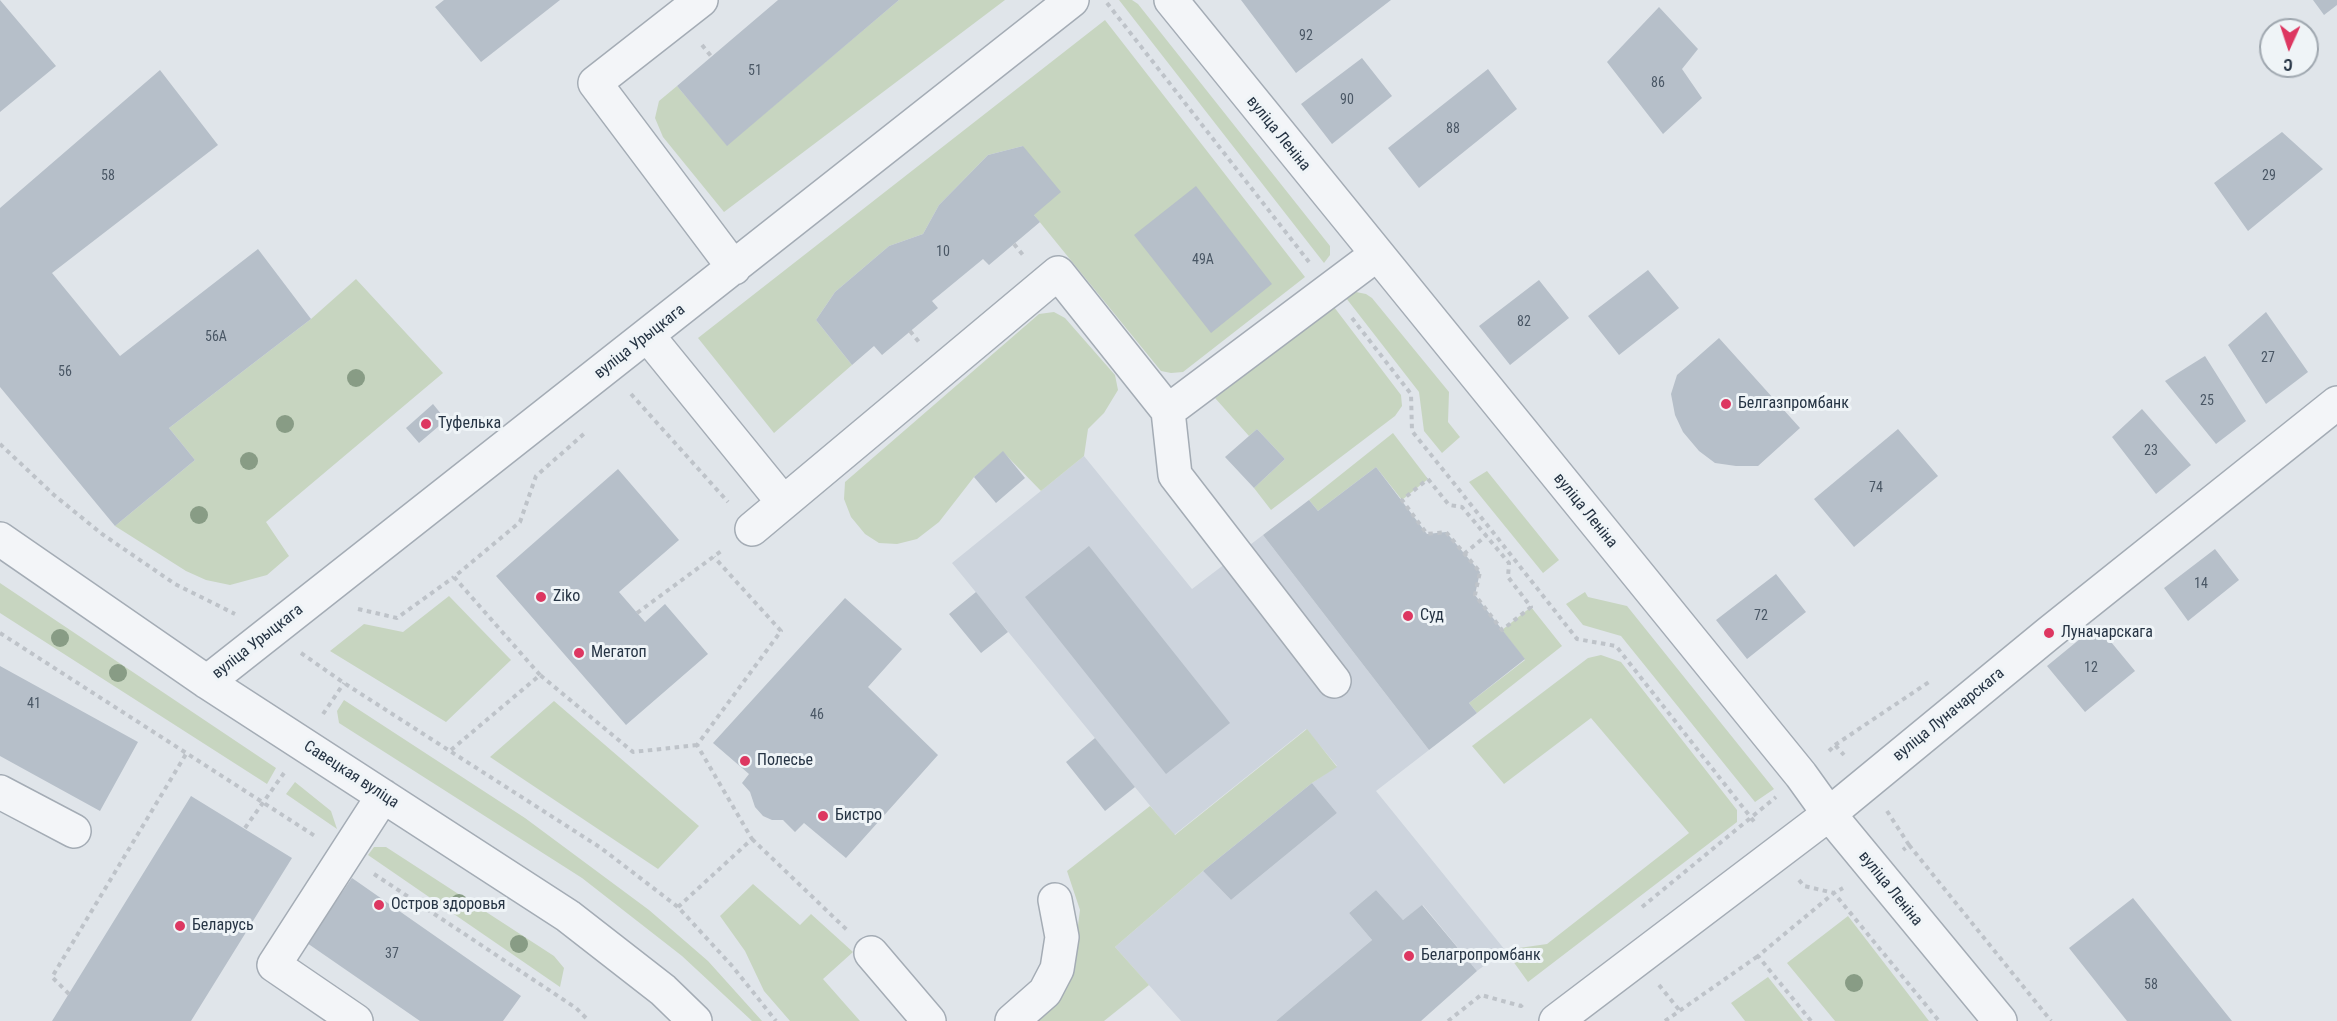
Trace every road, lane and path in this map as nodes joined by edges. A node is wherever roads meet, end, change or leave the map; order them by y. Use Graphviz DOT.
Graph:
graph roads {
  1 [pos="701,0"];
  2 [pos="1072,0"];
  3 [pos="1105,0"];
  4 [pos="1171,0"];
  5 [pos="1376,255"];
  6 [pos="734,268"];
  7 [pos="1330,289"];
  8 [pos="648,336"];
  9 [pos="622,401"];
  10 [pos="2337,403"];
  11 [pos="1168,411"];
  12 [pos="588,431"];
  13 [pos="0,444"];
  14 [pos="783,502"];
  15 [pos="752,529"];
  16 [pos="1492,531"];
  17 [pos="1486,536"];
  18 [pos="0,539"];
  19 [pos="1464,554"];
  20 [pos="714,556"];
  21 [pos="454,577"];
  22 [pos="637,613"];
  23 [pos="351,615"];
  24 [pos="270,632"];
  25 [pos="0,633"];
  26 [pos="311,647"];
  27 [pos="303,654"];
  28 [pos="540,675"];
  29 [pos="1934,679"];
  30 [pos="1334,681"];
  31 [pos="207,682"];
  32 [pos="696,745"];
  33 [pos="1835,745"];
  34 [pos="451,750"];
  35 [pos="186,754"];
  36 [pos="0,792"];
  37 [pos="383,796"];
  38 [pos="263,804"];
  39 [pos="1829,814"];
  40 [pos="244,828"];
  41 [pos="74,831"];
  42 [pos="752,839"];
  43 [pos="1909,845"];
  44 [pos="346,856"];
  45 [pos="1055,900"];
  46 [pos="678,907"];
  47 [pos="1641,908"];
  48 [pos="871,953"];
  49 [pos="1758,956"];
  50 [pos="69,994"];
  51 [pos="1530,998"];
  52 [pos="356,1021"];
  53 [pos="589,1021"];
  54 [pos="695,1021"];
  55 [pos="776,1021"];
  56 [pos="928,1021"];
  57 [pos="1012,1021"];
  58 [pos="1448,1021"];
  59 [pos="1556,1021"];
  60 [pos="1665,1021"];
  61 [pos="1811,1021"];
  62 [pos="1939,1021"];
  63 [pos="2000,1021"];
  64 [pos="2051,1021"];
  1 -- 6 [label="street"];
  2 -- 6 [label="street, вуліца Урыцкага"];
  3 -- 7 [label="path"];
  4 -- 5 [label="street, вуліца Леніна"];
  5 -- 7 [label="street"];
  5 -- 39 [label="street, вуліца Леніна"];
  6 -- 8 [label="street, вуліца Урыцкага"];
  7 -- 11 [label="street"];
  7 -- 16 [label="path"];
  8 -- 14 [label="street"];
  8 -- 24 [label="street, вуліца Урыцкага"];
  9 -- 15 [label="path"];
  10 -- 39 [label="street, вуліца Луначарскага"];
  11 -- 14 [label="street"];
  11 -- 30 [label="street"];
  12 -- 21 [label="path"];
  13 -- 24 [label="path"];
  14 -- 15 [label="street"];
  15 -- 20 [label="path"];
  16 -- 17 [label="path"];
  16 -- 47 [label="path"];
  17 -- 19 [label="path"];
  17 -- 19 [label="path"];
  17 -- 19 [label="path"];
  18 -- 31 [label="street, Савецкая вуліца"];
  20 -- 22 [label="path"];
  20 -- 32 [label="path"];
  21 -- 23 [label="path"];
  21 -- 28 [label="path"];
  24 -- 27 [label="path"];
  24 -- 31 [label="street, вуліца Урыцкага"];
  25 -- 35 [label="path"];
  26 -- 27 [label="path"];
  27 -- 34 [label="path"];
  28 -- 32 [label="path"];
  28 -- 34 [label="path"];
  29 -- 33 [label="path"];
  31 -- 37 [label="street, Савецкая вуліца"];
  32 -- 42 [label="path"];
  34 -- 46 [label="path"];
  35 -- 38 [label="path"];
  35 -- 50 [label="path"];
  36 -- 41 [label="street"];
  37 -- 44 [label="street"];
  37 -- 54 [label="street, Савецкая вуліца"];
  38 -- 40 [label="path"];
  38 -- 44 [label="path"];
  39 -- 59 [label="street, вуліца Луначарскага"];
  39 -- 63 [label="street, вуліца Леніна"];
  42 -- 46 [label="path"];
  42 -- 48 [label="path"];
  43 -- 64 [label="path"];
  44 -- 52 [label="street"];
  44 -- 53 [label="path"];
  45 -- 57 [label="street"];
  46 -- 55 [label="path"];
  48 -- 56 [label="street"];
  49 -- 60 [label="path"];
  49 -- 61 [label="path"];
  49 -- 62 [label="path"];
  51 -- 58 [label="path"];
}
